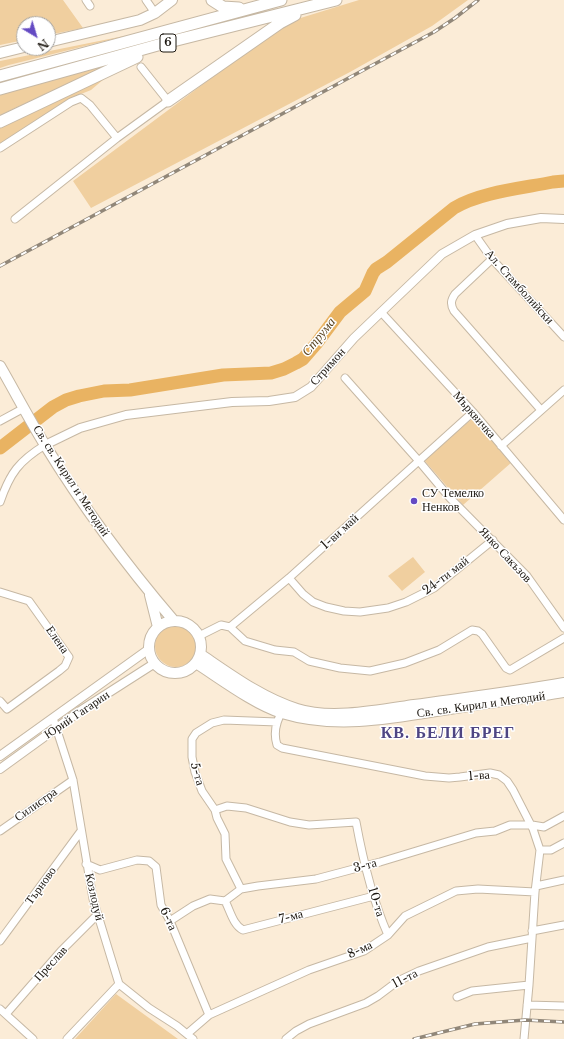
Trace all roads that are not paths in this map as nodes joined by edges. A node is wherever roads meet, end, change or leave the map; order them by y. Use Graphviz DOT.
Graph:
graph roads {
  1 [pos="146,0"];
  2 [pos="172,0"];
  3 [pos="212,0"];
  4 [pos="281,0"];
  5 [pos="336,0"];
  6 [pos="265,4"];
  7 [pos="311,6"];
  8 [pos="155,13"];
  9 [pos="56,40"];
  10 [pos="165,43"];
  11 [pos="16,49"];
  12 [pos="0,53"];
  13 [pos="141,67"];
  14 [pos="0,76"];
  15 [pos="0,89"];
  16 [pos="168,101"];
  17 [pos="0,122"];
  18 [pos="117,138"];
  19 [pos="0,148"];
  20 [pos="16,219"];
  21 [pos="564,219"];
  22 [pos="475,235"];
  23 [pos="492,259"];
  24 [pos="381,312"];
  25 [pos="564,337"];
  26 [pos="0,366"];
  27 [pos="345,378"];
  28 [pos="564,390"];
  29 [pos="541,410"];
  30 [pos="26,412"];
  31 [pos="473,412"];
  32 [pos="0,422"];
  33 [pos="43,441"];
  34 [pos="501,446"];
  35 [pos="418,460"];
  36 [pos="0,502"];
  37 [pos="564,520"];
  38 [pos="492,540"];
  39 [pos="289,578"];
  40 [pos="0,592"];
  41 [pos="148,592"];
  42 [pos="174,621"];
  43 [pos="158,627"];
  44 [pos="230,627"];
  45 [pos="564,628"];
  46 [pos="199,636"];
  47 [pos="564,638"];
  48 [pos="149,649"];
  49 [pos="198,659"];
  50 [pos="155,663"];
  51 [pos="564,683"];
  52 [pos="564,692"];
  53 [pos="0,700"];
  54 [pos="284,709"];
  55 [pos="53,718"];
  56 [pos="277,722"];
  57 [pos="55,729"];
  58 [pos="0,756"];
  59 [pos="0,769"];
  60 [pos="73,780"];
  61 [pos="215,810"];
  62 [pos="564,816"];
  63 [pos="532,825"];
  64 [pos="0,831"];
  65 [pos="81,831"];
  66 [pos="564,843"];
  67 [pos="540,850"];
  68 [pos="86,864"];
  69 [pos="364,866"];
  70 [pos="564,880"];
  71 [pos="535,889"];
  72 [pos="241,890"];
  73 [pos="374,896"];
  74 [pos="225,901"];
  75 [pos="97,915"];
  76 [pos="170,921"];
  77 [pos="564,925"];
  78 [pos="532,934"];
  79 [pos="2,935"];
  80 [pos="388,935"];
  81 [pos="119,984"];
  82 [pos="529,985"];
  83 [pos="457,997"];
  84 [pos="527,1006"];
  85 [pos="564,1006"];
  86 [pos="3,1012"];
  87 [pos="209,1015"];
  88 [pos="187,1034"];
  89 [pos="33,1039"];
  90 [pos="68,1039"];
  91 [pos="193,1039"];
  92 [pos="286,1039"];
  93 [pos="524,1039"];
  1 -- 8 [label="street"];
  2 -- 8 [label="main road"];
  3 -- 6 [label="highway"];
  4 -- 6 [label="highway, 6"];
  5 -- 7 [label="highway, 6"];
  6 -- 14 [label="highway, 6"];
  7 -- 10 [label="highway, 6"];
  7 -- 16 [label="highway"];
  8 -- 9 [label="main road"];
  10 -- 15 [label="highway, 6"];
  10 -- 17 [label="highway"];
  11 -- 12 [label="main road"];
  13 -- 16 [label="street"];
  16 -- 18 [label="street"];
  18 -- 19 [label="street"];
  18 -- 20 [label="street"];
  21 -- 22 [label="street, Стримон"];
  22 -- 23 [label="street, Ал. Стамболийски"];
  22 -- 24 [label="street, Стримон"];
  23 -- 25 [label="street, Ал. Стамболийски"];
  23 -- 29 [label="street"];
  24 -- 31 [label="street, Мърквичка"];
  24 -- 33 [label="street, Стримон"];
  26 -- 30 [label="main road, Св. св. Кирил и Методий"];
  27 -- 35 [label="street, Янко Сакъзов"];
  28 -- 29 [label="street"];
  29 -- 34 [label="street"];
  30 -- 32 [label="street"];
  30 -- 33 [label="main road, Св. св. Кирил и Методий"];
  31 -- 34 [label="street, Мърквичка"];
  31 -- 35 [label="street, 1-ви май"];
  33 -- 36 [label="street, Стримон"];
  33 -- 41 [label="main road, Св. св. Кирил и Методий"];
  34 -- 37 [label="street, Мърквичка"];
  35 -- 38 [label="street, Янко Сакъзов"];
  35 -- 39 [label="street, 1-ви май"];
  38 -- 39 [label="street, 24-ти май"];
  38 -- 45 [label="street, Янко Сакъзов"];
  39 -- 44 [label="street, 1-ви май"];
  40 -- 53 [label="street, Елена"];
  41 -- 42 [label="main road, Св. св. Кирил и Методий"];
  41 -- 43 [label="main road, Св. св. Кирил и Методий"];
  42 -- 43 [label="main road"];
  42 -- 46 [label="main road"];
  43 -- 48 [label="main road"];
  44 -- 46 [label="street, 1-ви май"];
  44 -- 47 [label="street"];
  46 -- 49 [label="main road"];
  48 -- 50 [label="main road"];
  48 -- 55 [label="street, Юрий Гагарин"];
  49 -- 50 [label="main road"];
  49 -- 54 [label="main road, Св. св. Кирил и Методий"];
  50 -- 57 [label="street, Юрий Гагарин"];
  51 -- 54 [label="main road, Св. св. Кирил и Методий"];
  52 -- 54 [label="main road, Св. св. Кирил и Методий"];
  54 -- 56 [label="street, 1-ва"];
  55 -- 57 [label="street, Козлодуй"];
  55 -- 58 [label="street, Юрий Гагарин"];
  56 -- 61 [label="street, 5-та"];
  56 -- 63 [label="street, 1-ва"];
  57 -- 59 [label="street, Юрий Гагарин"];
  57 -- 60 [label="street, Козлодуй"];
  60 -- 64 [label="street, Силистра"];
  60 -- 65 [label="street, Козлодуй"];
  61 -- 69 [label="street, 10-та"];
  61 -- 72 [label="street, 5-та"];
  62 -- 63 [label="street, 3-та"];
  63 -- 67 [label="street, 1-ва"];
  63 -- 69 [label="street, 3-та"];
  65 -- 68 [label="street, Козлодуй"];
  65 -- 79 [label="street, Търново"];
  66 -- 67 [label="street"];
  67 -- 71 [label="street, 1-ва"];
  68 -- 75 [label="street, Козлодуй"];
  68 -- 76 [label="street, 6-та"];
  69 -- 72 [label="street, 3-та"];
  69 -- 73 [label="street, 10-та"];
  70 -- 71 [label="street, 8-ма"];
  71 -- 78 [label="street, 1-ва"];
  71 -- 80 [label="street, 8-ма"];
  72 -- 74 [label="street, 3-та"];
  73 -- 74 [label="street, 7-ма"];
  73 -- 80 [label="street, 10-та"];
  74 -- 76 [label="street"];
  75 -- 81 [label="street, Козлодуй"];
  75 -- 86 [label="street, Преслав"];
  76 -- 87 [label="street, 6-та"];
  77 -- 78 [label="street, 11-та"];
  78 -- 82 [label="street, 1-ва"];
  78 -- 92 [label="street, 11-та"];
  80 -- 87 [label="street, 8-ма"];
  81 -- 88 [label="street"];
  81 -- 90 [label="street"];
  82 -- 83 [label="street"];
  82 -- 84 [label="street, 1-ва"];
  84 -- 85 [label="street"];
  84 -- 93 [label="street, 1-ва"];
  86 -- 89 [label="street"];
  87 -- 88 [label="street, 8-ма"];
  88 -- 91 [label="street"];
}
